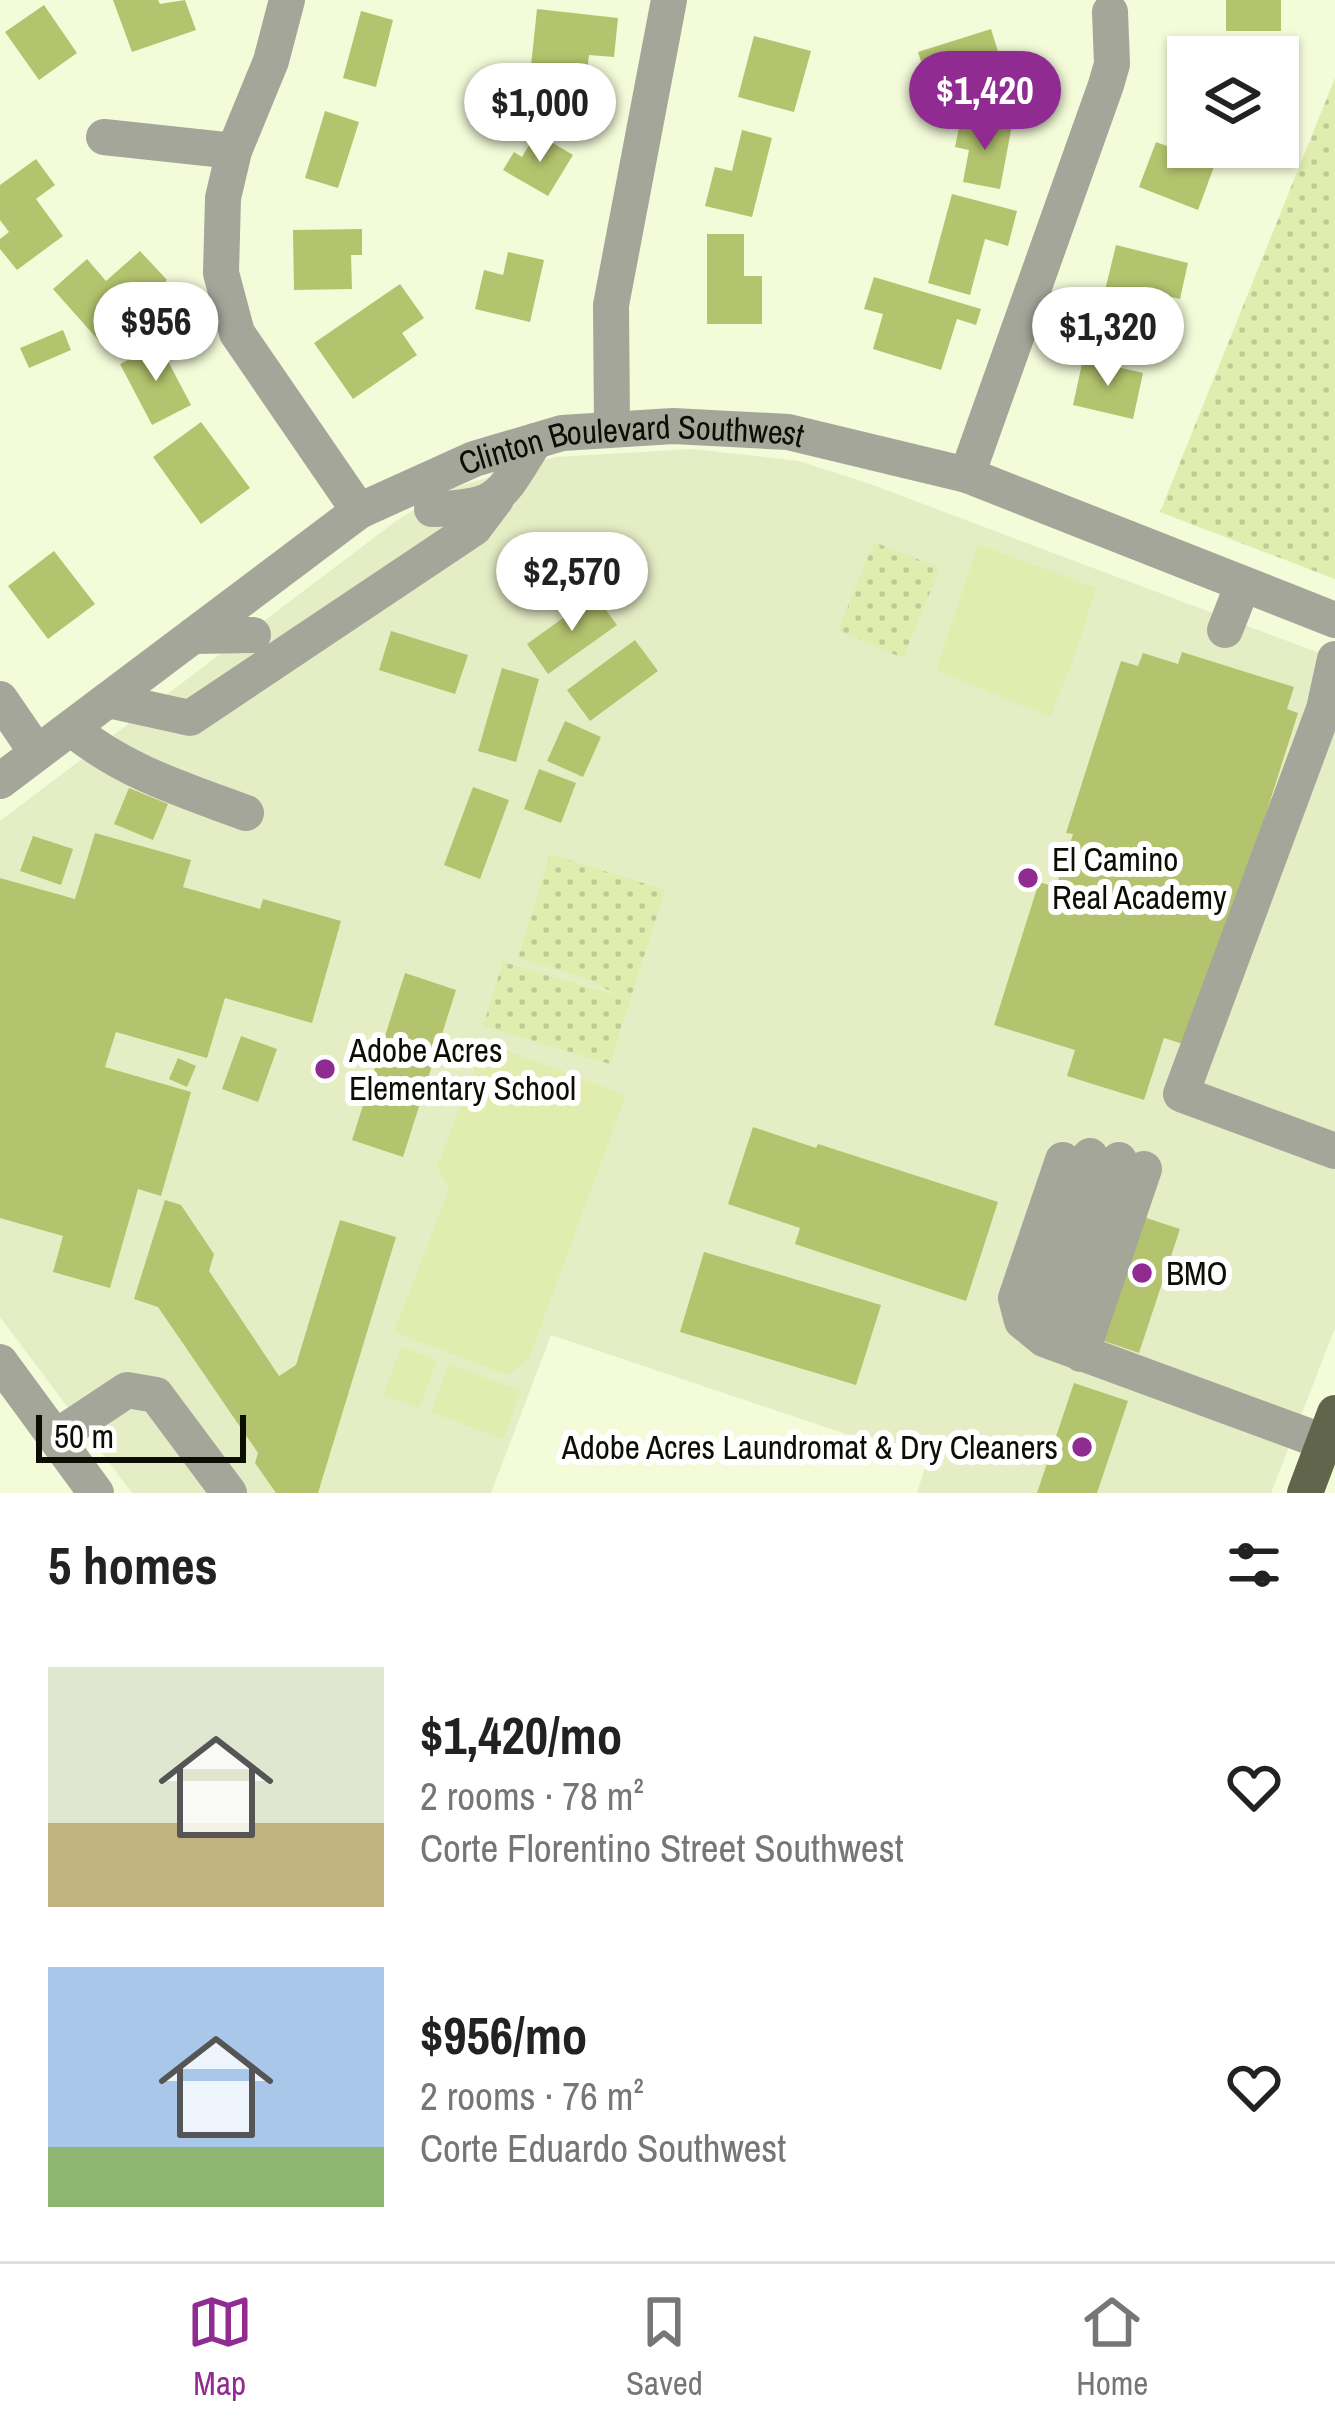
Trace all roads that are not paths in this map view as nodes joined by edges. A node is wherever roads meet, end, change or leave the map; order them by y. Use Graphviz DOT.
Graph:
graph roads {
  1 [pos="287,0"];
  2 [pos="669,0"];
  3 [pos="1110,12"];
  4 [pos="104,137"];
  5 [pos="234,151"];
  6 [pos="612,427"];
  7 [pos="535,441"];
  8 [pos="968,476"];
  9 [pos="496,499"];
  10 [pos="432,509"];
  11 [pos="358,511"];
  12 [pos="1243,584"];
  13 [pos="1335,620"];
  14 [pos="1225,630"];
  15 [pos="253,635"];
  16 [pos="193,636"];
  17 [pos="1335,659"];
  18 [pos="0,699"];
  19 [pos="108,700"];
  20 [pos="70,728"];
  21 [pos="37,754"];
  22 [pos="0,781"];
  23 [pos="246,813"];
  24 [pos="1335,1150"];
  25 [pos="1057,1343"];
  26 [pos="0,1361"];
  27 [pos="1330,1428"];
  28 [pos="56,1437"];
  29 [pos="96,1493"];
  30 [pos="229,1493"];
  31 [pos="1305,1493"];
  1 -- 5 [label="street"];
  2 -- 6 [label="street"];
  3 -- 8 [label="street"];
  4 -- 5 [label="street"];
  5 -- 11 [label="street"];
  6 -- 7 [label="street, Clinton Boulevard Southwest"];
  6 -- 8 [label="street, Clinton Boulevard Southwest"];
  7 -- 9 [label="street"];
  7 -- 11 [label="street, Clinton Boulevard Southwest"];
  8 -- 12 [label="street, Clinton Boulevard Southwest"];
  9 -- 10 [label="street"];
  9 -- 19 [label="street"];
  11 -- 16 [label="street, Clinton Boulevard Southwest"];
  12 -- 13 [label="street, Clinton Boulevard Southwest"];
  12 -- 14 [label="street"];
  15 -- 16 [label="street"];
  16 -- 19 [label="street, Clinton Boulevard Southwest"];
  17 -- 24 [label="street"];
  18 -- 21 [label="street"];
  19 -- 20 [label="street, Clinton Boulevard Southwest"];
  20 -- 21 [label="street, Clinton Boulevard Southwest"];
  20 -- 23 [label="street"];
  21 -- 22 [label="street, Clinton Boulevard Southwest"];
  25 -- 25 [label="street"];
  25 -- 27 [label="street"];
  26 -- 28 [label="street"];
  27 -- 31 [label="main road"];
  28 -- 29 [label="street"];
  28 -- 30 [label="street"];
}
